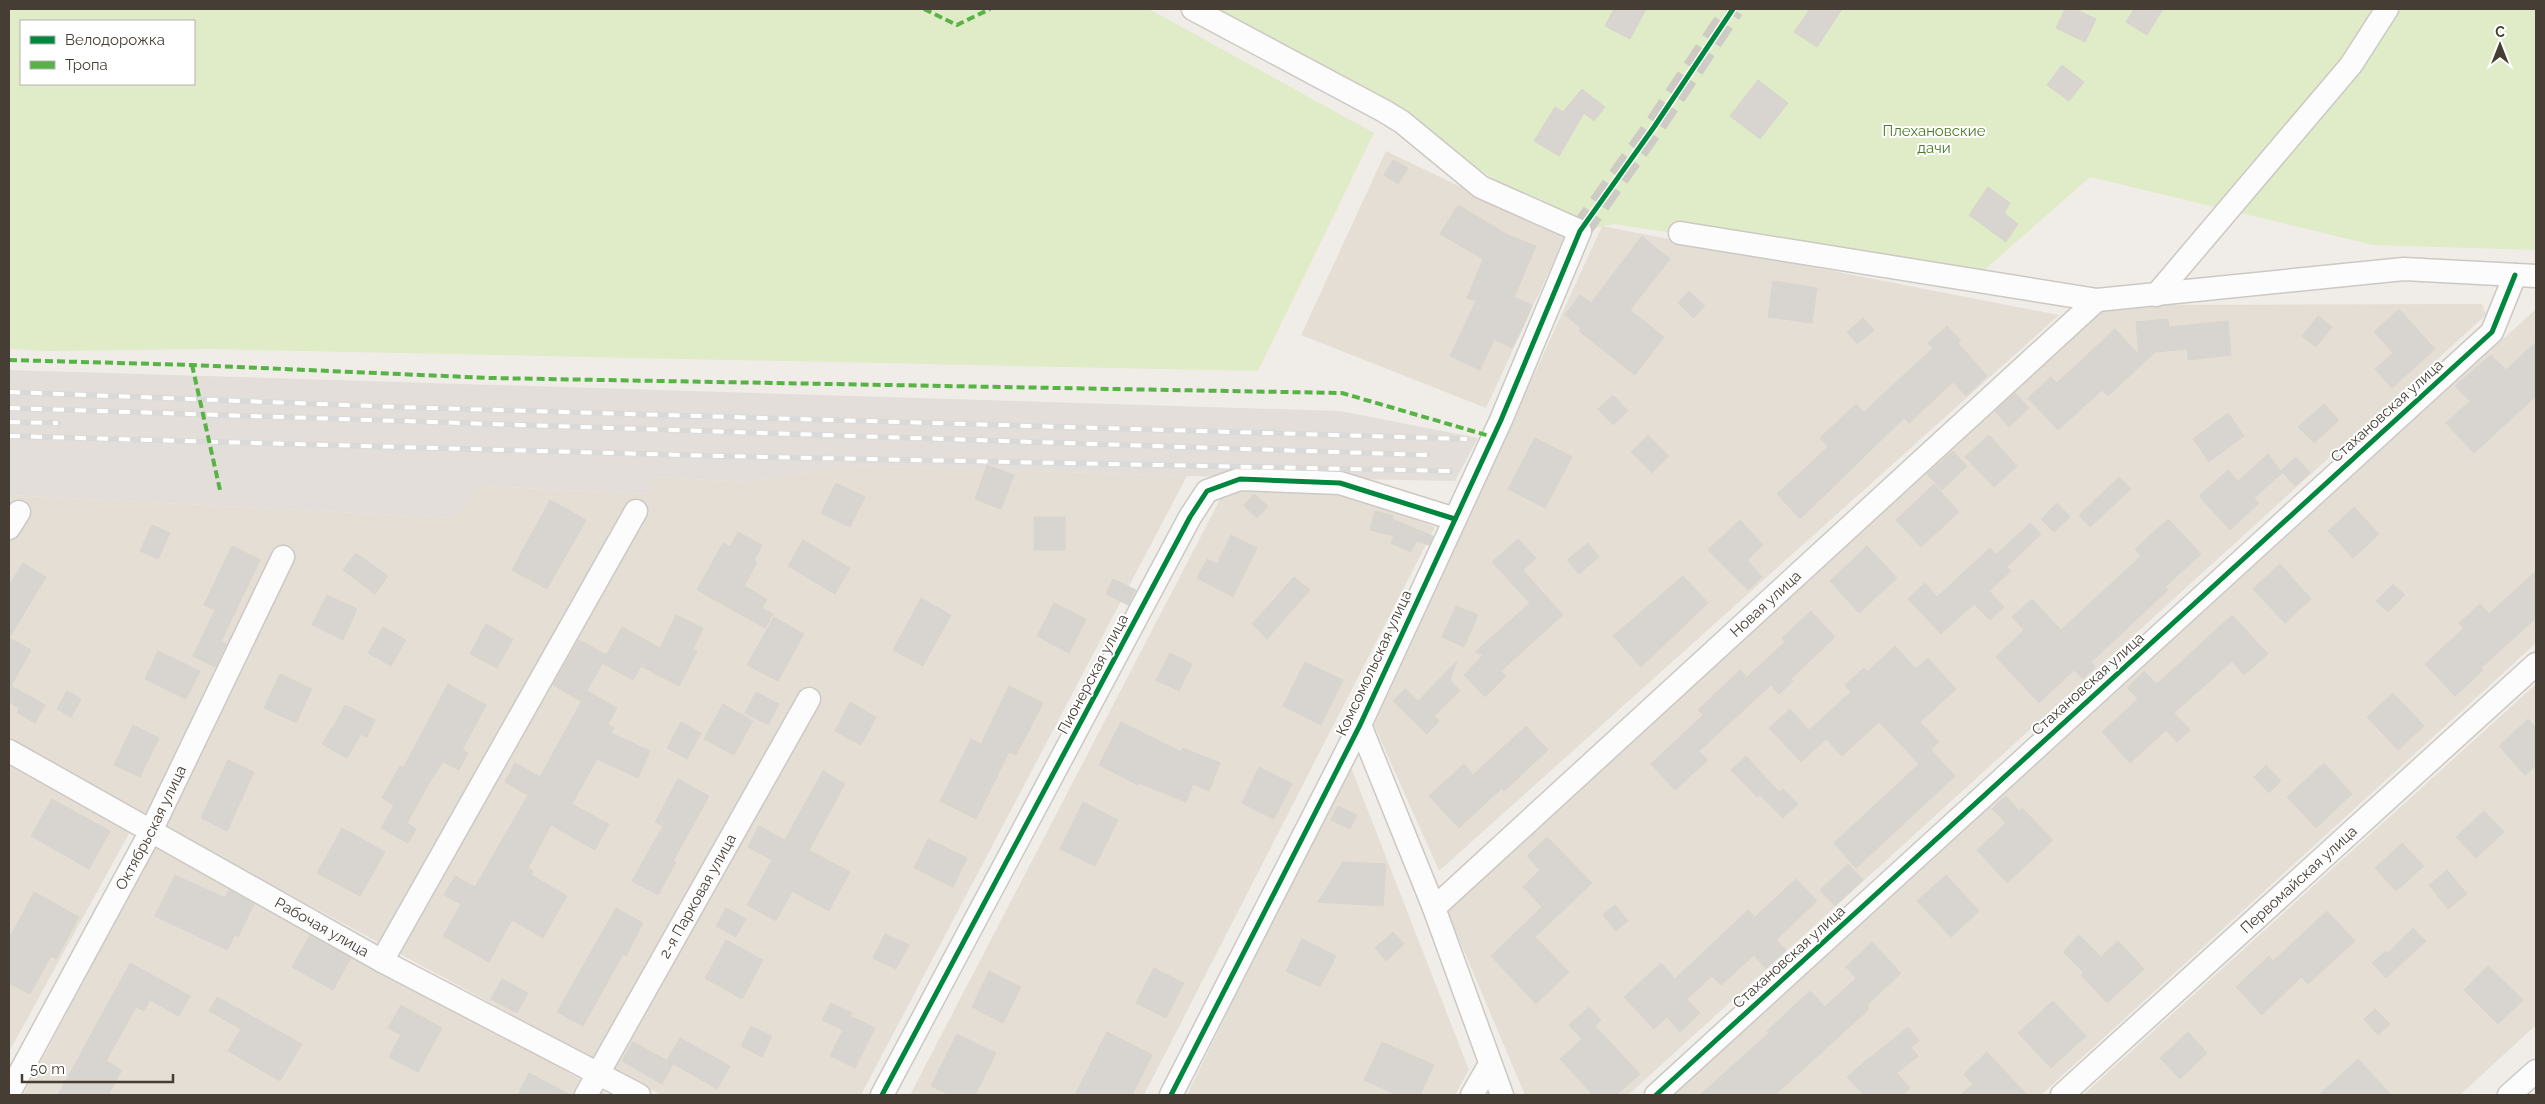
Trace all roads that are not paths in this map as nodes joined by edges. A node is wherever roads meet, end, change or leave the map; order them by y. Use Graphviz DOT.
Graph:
graph roads {
  1 [pos="1193,9"];
  2 [pos="2387,9"];
  3 [pos="1680,234"];
  4 [pos="2526,276"];
  5 [pos="2156,295"];
  6 [pos="2097,300"];
  7 [pos="636,510"];
  8 [pos="1455,519"];
  9 [pos="283,557"];
  10 [pos="2536,664"];
  11 [pos="809,699"];
  12 [pos="1360,725"];
  13 [pos="9,751"];
  14 [pos="151,831"];
  15 [pos="1434,908"];
  16 [pos="382,961"];
  17 [pos="1490,1064"];
  18 [pos="2536,1070"];
  19 [pos="598,1073"];
  20 [pos="9,1093"];
  21 [pos="586,1095"];
  22 [pos="639,1095"];
  23 [pos="882,1095"];
  24 [pos="1171,1095"];
  25 [pos="1472,1095"];
  26 [pos="1502,1095"];
  27 [pos="1656,1095"];
  28 [pos="2062,1095"];
  29 [pos="2509,1095"];
  1 -- 8 [label="street, Комсомольская улица"];
  2 -- 5 [label="street"];
  3 -- 6 [label="street"];
  4 -- 5 [label="street"];
  4 -- 27 [label="street, Стахановская улица"];
  5 -- 6 [label="street"];
  6 -- 15 [label="street, Новая улица"];
  7 -- 16 [label="street"];
  8 -- 12 [label="street, Комсомольская улица"];
  8 -- 23 [label="street, Пионерская улица"];
  9 -- 14 [label="street, Октябрьская улица"];
  10 -- 28 [label="street, Первомайская улица"];
  11 -- 19 [label="street, 2-я Парковая улица"];
  12 -- 15 [label="street"];
  12 -- 24 [label="street, Комсомольская улица"];
  13 -- 14 [label="street, Рабочая улица"];
  14 -- 16 [label="street, Рабочая улица"];
  14 -- 20 [label="street, Октябрьская улица"];
  15 -- 17 [label="street"];
  16 -- 19 [label="street, Рабочая улица"];
  17 -- 25 [label="street"];
  17 -- 26 [label="street"];
  18 -- 29 [label="street"];
  19 -- 21 [label="street, 2-я Парковая улица"];
  19 -- 22 [label="street, Рабочая улица"];
}
